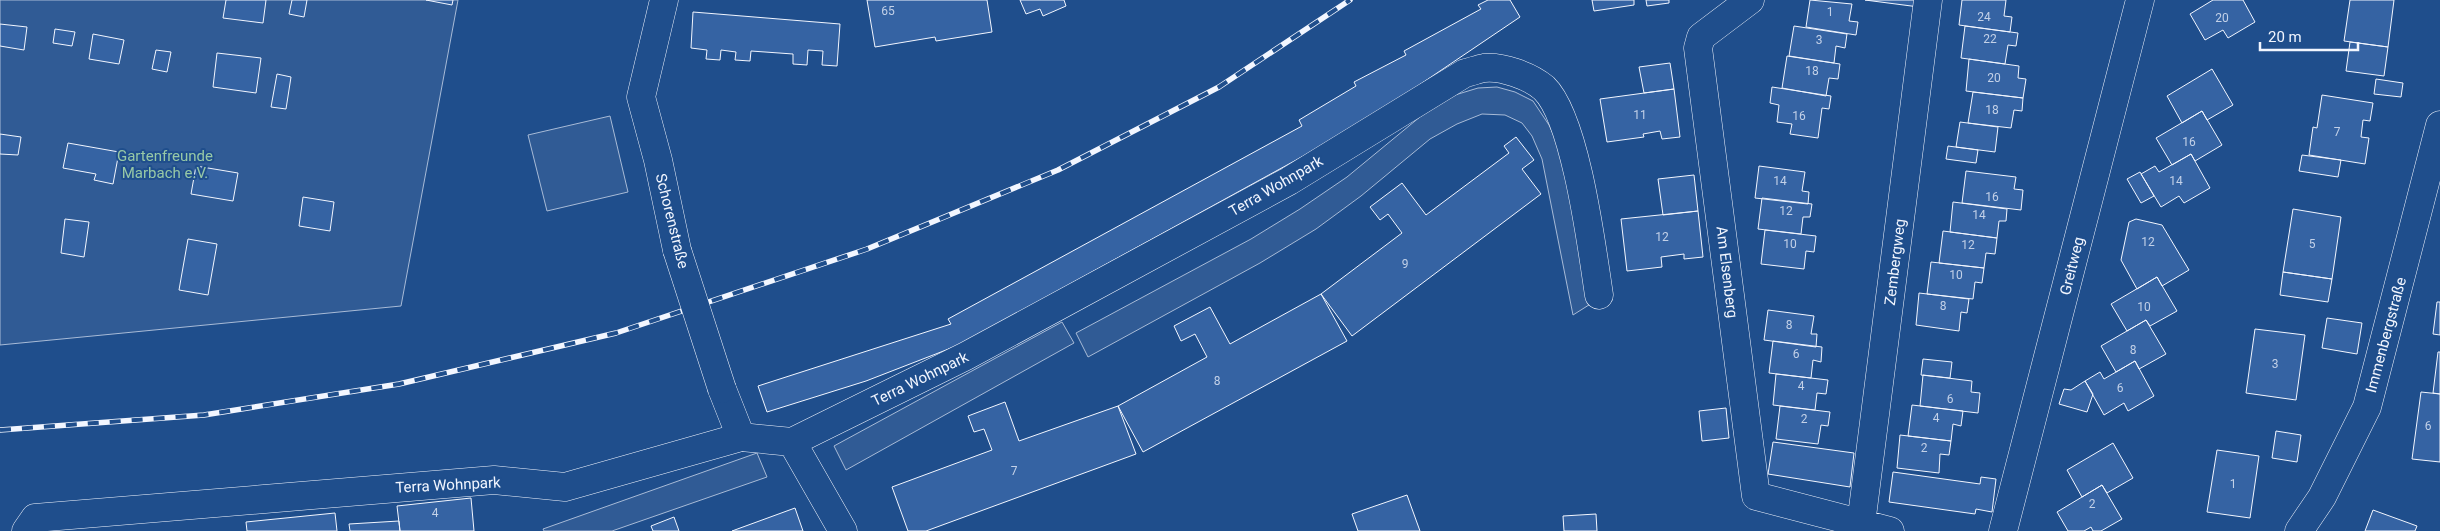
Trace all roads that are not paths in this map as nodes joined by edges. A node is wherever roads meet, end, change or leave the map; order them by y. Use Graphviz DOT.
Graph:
graph roads {
  1 [pos="664,0"];
  2 [pos="1750,0"];
  3 [pos="1928,0"];
  4 [pos="2140,0"];
  5 [pos="2440,125"];
  6 [pos="1599,296"];
  7 [pos="741,437"];
  8 [pos="792,442"];
  9 [pos="1861,524"];
  10 [pos="26,531"];
  11 [pos="843,531"];
  12 [pos="1890,531"];
  13 [pos="2003,531"];
  14 [pos="2299,531"];
  1 -- 7 [label="street, Schorenstraße, bridge"];
  2 -- 9 [label="street, Am Elsenberg"];
  3 -- 9 [label="street, Zembergweg"];
  4 -- 13 [label="street, Greitweg"];
  5 -- 14 [label="street, Immenbergstraße"];
  6 -- 8 [label="street, Terra Wohnpark"];
  7 -- 8 [label="street, Terra Wohnpark"];
  7 -- 10 [label="street, Terra Wohnpark"];
  8 -- 11 [label="street"];
  9 -- 12 [label="street"];
}
